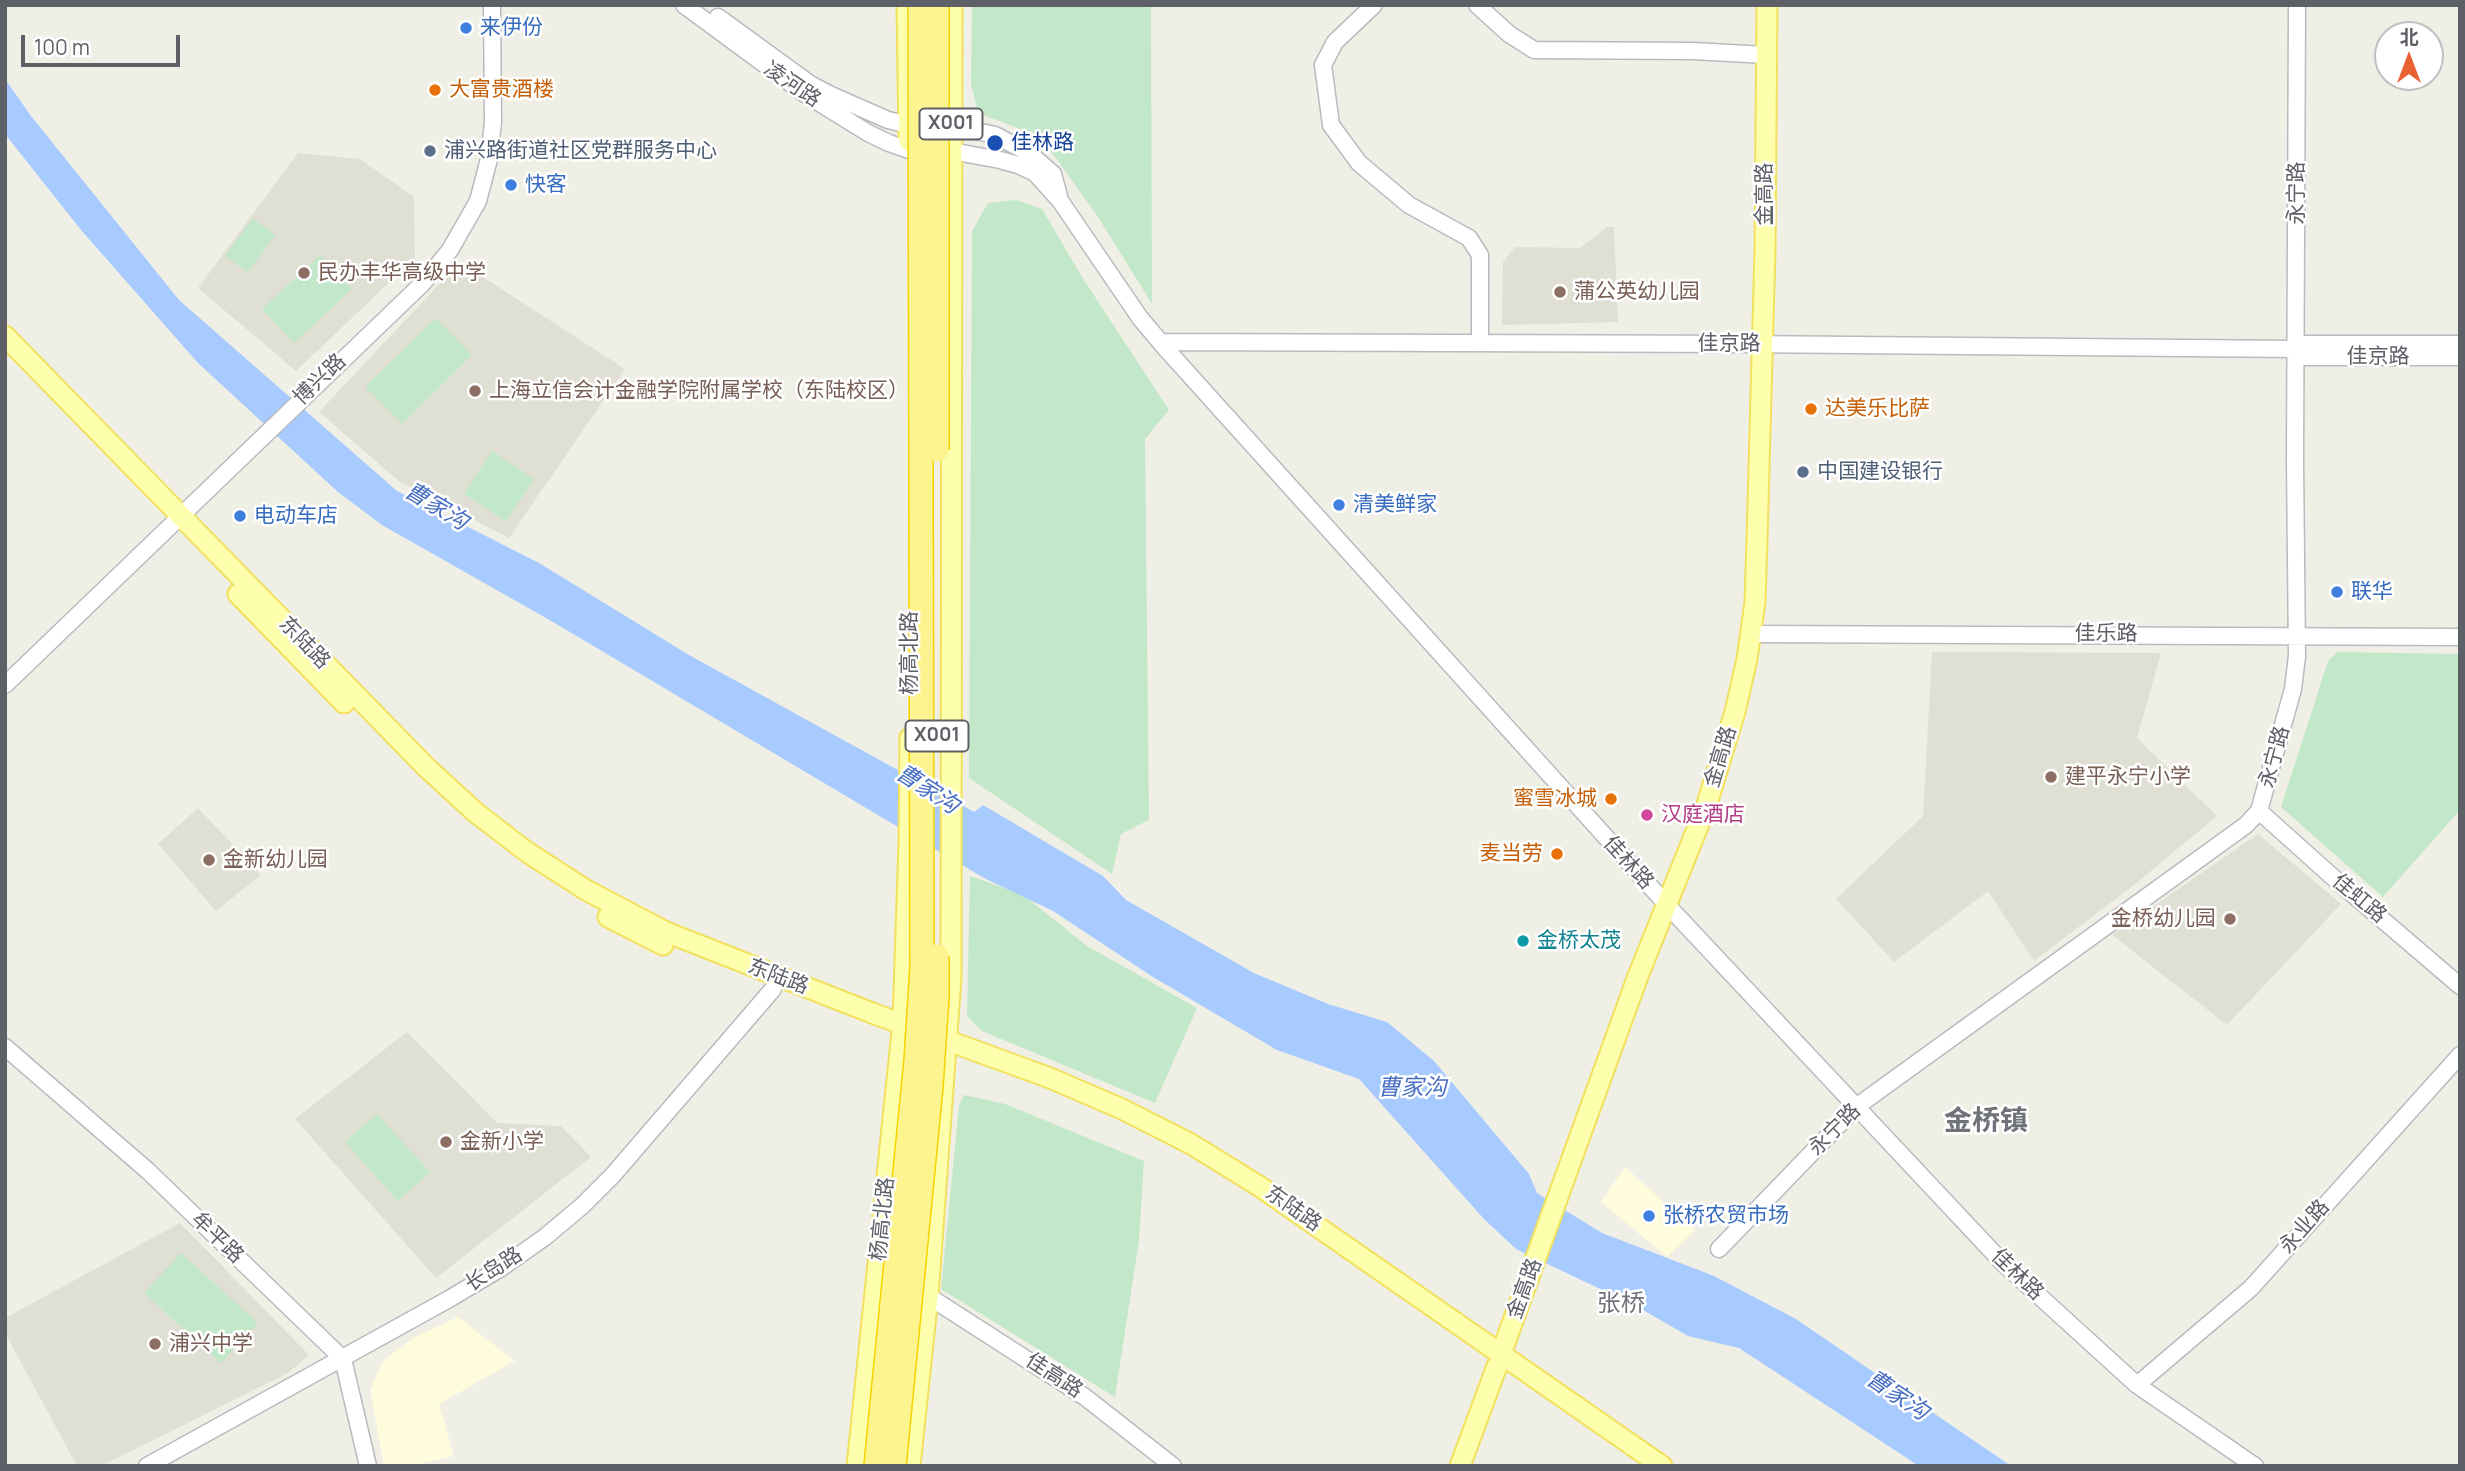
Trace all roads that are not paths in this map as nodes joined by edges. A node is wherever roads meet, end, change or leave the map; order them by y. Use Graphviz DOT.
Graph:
graph roads {
  1 [pos="492,5"];
  2 [pos="684,5"];
  3 [pos="702,5"];
  4 [pos="907,5"];
  5 [pos="920,5"];
  6 [pos="937,5"];
  7 [pos="952,5"];
  8 [pos="1374,5"];
  9 [pos="1477,5"];
  10 [pos="1767,5"];
  11 [pos="2297,5"];
  12 [pos="1766,55"];
  13 [pos="909,125"];
  14 [pos="951,128"];
  15 [pos="909,150"];
  16 [pos="953,153"];
  17 [pos="1061,202"];
  18 [pos="5,336"];
  19 [pos="1480,343"];
  20 [pos="2460,344"];
  21 [pos="1164,346"];
  22 [pos="1761,348"];
  23 [pos="2297,350"];
  24 [pos="5,354"];
  25 [pos="2460,357"];
  26 [pos="176,520"];
  27 [pos="1751,634"];
  28 [pos="2297,635"];
  29 [pos="2460,637"];
  30 [pos="5,685"];
  31 [pos="2259,811"];
  32 [pos="1667,905"];
  33 [pos="2460,986"];
  34 [pos="774,989"];
  35 [pos="902,1029"];
  36 [pos="947,1046"];
  37 [pos="5,1047"];
  38 [pos="2460,1055"];
  39 [pos="1856,1107"];
  40 [pos="1719,1249"];
  41 [pos="928,1296"];
  42 [pos="343,1359"];
  43 [pos="1499,1360"];
  44 [pos="2137,1385"];
  45 [pos="147,1466"];
  46 [pos="368,1466"];
  47 [pos="857,1466"];
  48 [pos="876,1466"];
  49 [pos="894,1466"];
  50 [pos="910,1466"];
  51 [pos="1173,1466"];
  52 [pos="1460,1466"];
  53 [pos="1639,1466"];
  54 [pos="1662,1466"];
  55 [pos="2255,1466"];
  1 -- 26 [label="street, 博兴路"];
  2 -- 15 [label="street, 凌河路"];
  3 -- 13 [label="street, 凌河路"];
  4 -- 13 [label="main road, 杨高北路 / X001"];
  5 -- 48 [label="highway, 杨高北路 / X001, bridge"];
  6 -- 49 [label="highway, 杨高北路 / X001, bridge"];
  7 -- 14 [label="main road, 杨高北路 / X001"];
  8 -- 19 [label="street"];
  9 -- 12 [label="street"];
  10 -- 12 [label="main road, 金高路"];
  11 -- 23 [label="street, 永宁路"];
  12 -- 22 [label="main road, 金高路"];
  13 -- 14 [label="street, 佳林路"];
  13 -- 15 [label="main road, 杨高北路 / X001"];
  14 -- 16 [label="main road, 杨高北路 / X001"];
  14 -- 17 [label="street, 佳林路"];
  15 -- 16 [label="street, 佳林路"];
  15 -- 35 [label="main road, 杨高北路 / X001"];
  16 -- 17 [label="street, 佳林路"];
  16 -- 36 [label="main road, 杨高北路 / X001"];
  17 -- 21 [label="street, 佳林路"];
  18 -- 26 [label="main road, 东陆路"];
  19 -- 21 [label="street, 佳京路"];
  19 -- 22 [label="street, 佳京路"];
  20 -- 23 [label="street, 佳京路"];
  21 -- 22 [label="street, 佳京路"];
  21 -- 32 [label="street, 佳林路"];
  22 -- 23 [label="street, 佳京路"];
  22 -- 27 [label="main road, 金高路"];
  23 -- 25 [label="street, 佳京路"];
  23 -- 28 [label="street, 永宁路"];
  24 -- 26 [label="main road, 东陆路"];
  26 -- 30 [label="street, 博兴路"];
  26 -- 34 [label="main road, 东陆路"];
  26 -- 35 [label="main road, 东陆路"];
  27 -- 28 [label="street, 佳乐路"];
  27 -- 32 [label="main road, 金高路"];
  28 -- 29 [label="street, 佳乐路"];
  28 -- 31 [label="street, 永宁路"];
  31 -- 33 [label="street, 佳虹路"];
  31 -- 39 [label="street, 永宁路"];
  32 -- 39 [label="street, 佳林路"];
  32 -- 43 [label="main road, 金高路"];
  34 -- 35 [label="main road, 东陆路"];
  34 -- 42 [label="street, 长岛路"];
  35 -- 36 [label="main road, 东陆路"];
  35 -- 47 [label="main road, 杨高北路 / X001"];
  36 -- 41 [label="main road, 杨高北路 / X001"];
  36 -- 43 [label="main road, 东陆路"];
  37 -- 42 [label="street, 牟平路"];
  38 -- 44 [label="street, 永业路"];
  39 -- 40 [label="street, 永宁路"];
  39 -- 44 [label="street, 佳林路"];
  41 -- 50 [label="main road, 杨高北路 / X001"];
  41 -- 51 [label="street, 佳高路"];
  42 -- 45 [label="street, 长岛路"];
  42 -- 46 [label="street"];
  43 -- 52 [label="main road, 金高路"];
  43 -- 53 [label="main road, 东陆路"];
  43 -- 54 [label="main road, 东陆路"];
  44 -- 55 [label="street, 佳林路"];
}
